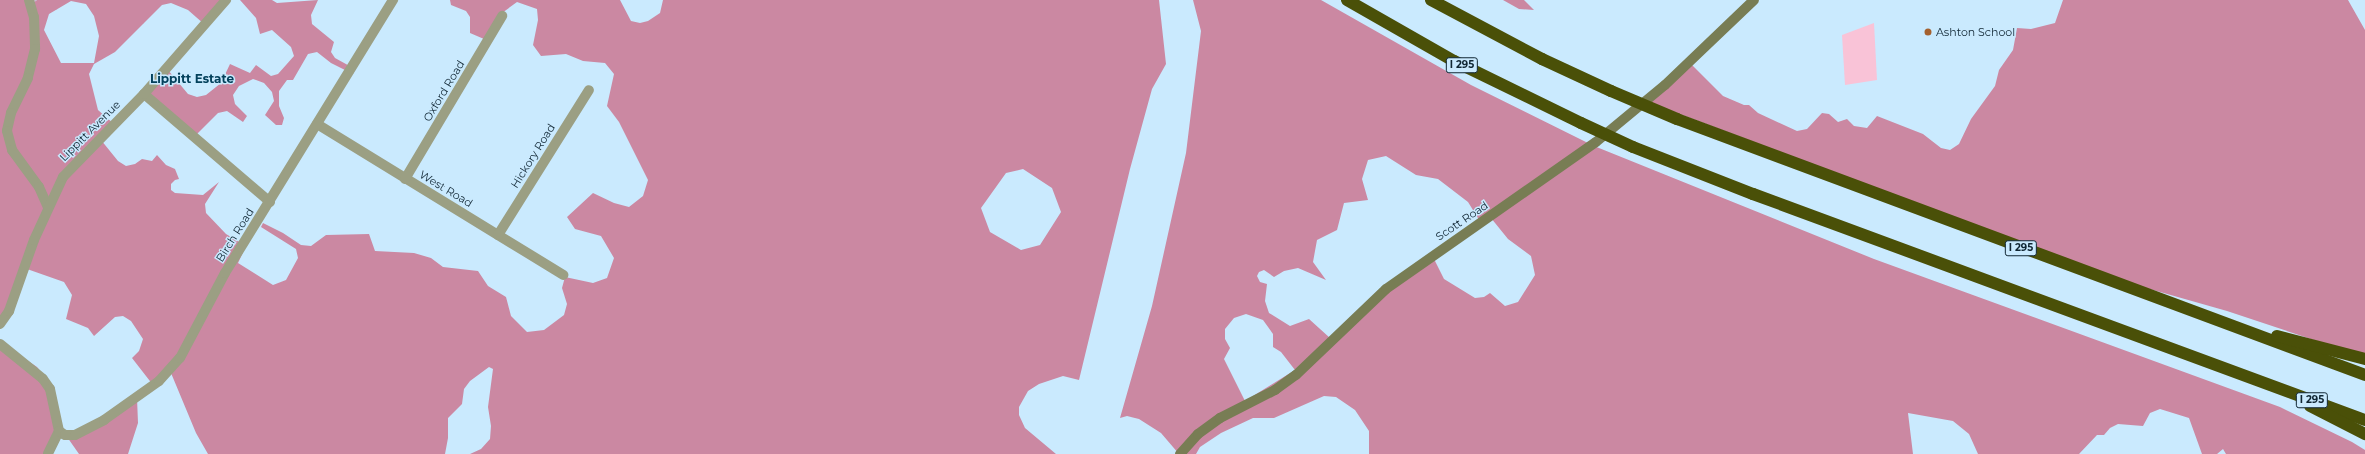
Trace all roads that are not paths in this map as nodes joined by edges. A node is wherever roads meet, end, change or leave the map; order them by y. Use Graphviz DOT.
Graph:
graph roads {
  1 [pos="29,0"];
  2 [pos="226,0"];
  3 [pos="392,0"];
  4 [pos="1347,0"];
  5 [pos="1431,0"];
  6 [pos="1754,0"];
  7 [pos="502,16"];
  8 [pos="589,90"];
  9 [pos="144,94"];
  10 [pos="316,124"];
  11 [pos="405,179"];
  12 [pos="270,202"];
  13 [pos="48,207"];
  14 [pos="498,235"];
  15 [pos="563,275"];
  16 [pos="2219,321"];
  17 [pos="0,324"];
  18 [pos="0,344"];
  19 [pos="2365,359"];
  20 [pos="2365,375"];
  21 [pos="2259,380"];
  22 [pos="2365,420"];
  23 [pos="59,432"];
  24 [pos="2365,434"];
  25 [pos="48,454"];
  26 [pos="1180,454"];
  1 -- 13 [label="street"];
  2 -- 9 [label="street, Lippitt Avenue"];
  3 -- 10 [label="street, Birch Road"];
  4 -- 21 [label="highway, I 295, bridge"];
  5 -- 16 [label="highway, I 295, bridge"];
  6 -- 26 [label="street, Scott Road"];
  7 -- 11 [label="street, Oxford Road"];
  8 -- 14 [label="street, Hickory Road"];
  9 -- 12 [label="street"];
  9 -- 13 [label="street, Lippitt Avenue"];
  10 -- 11 [label="street, West Road"];
  10 -- 12 [label="street, Birch Road"];
  11 -- 14 [label="street, West Road"];
  12 -- 23 [label="street, Birch Road"];
  13 -- 17 [label="street, Lippitt Avenue"];
  14 -- 15 [label="street, West Road"];
  16 -- 19 [label="highway"];
  16 -- 20 [label="highway, I 295"];
  18 -- 23 [label="street"];
  21 -- 22 [label="highway, I 295"];
  21 -- 24 [label="highway"];
  23 -- 25 [label="street"];
}
